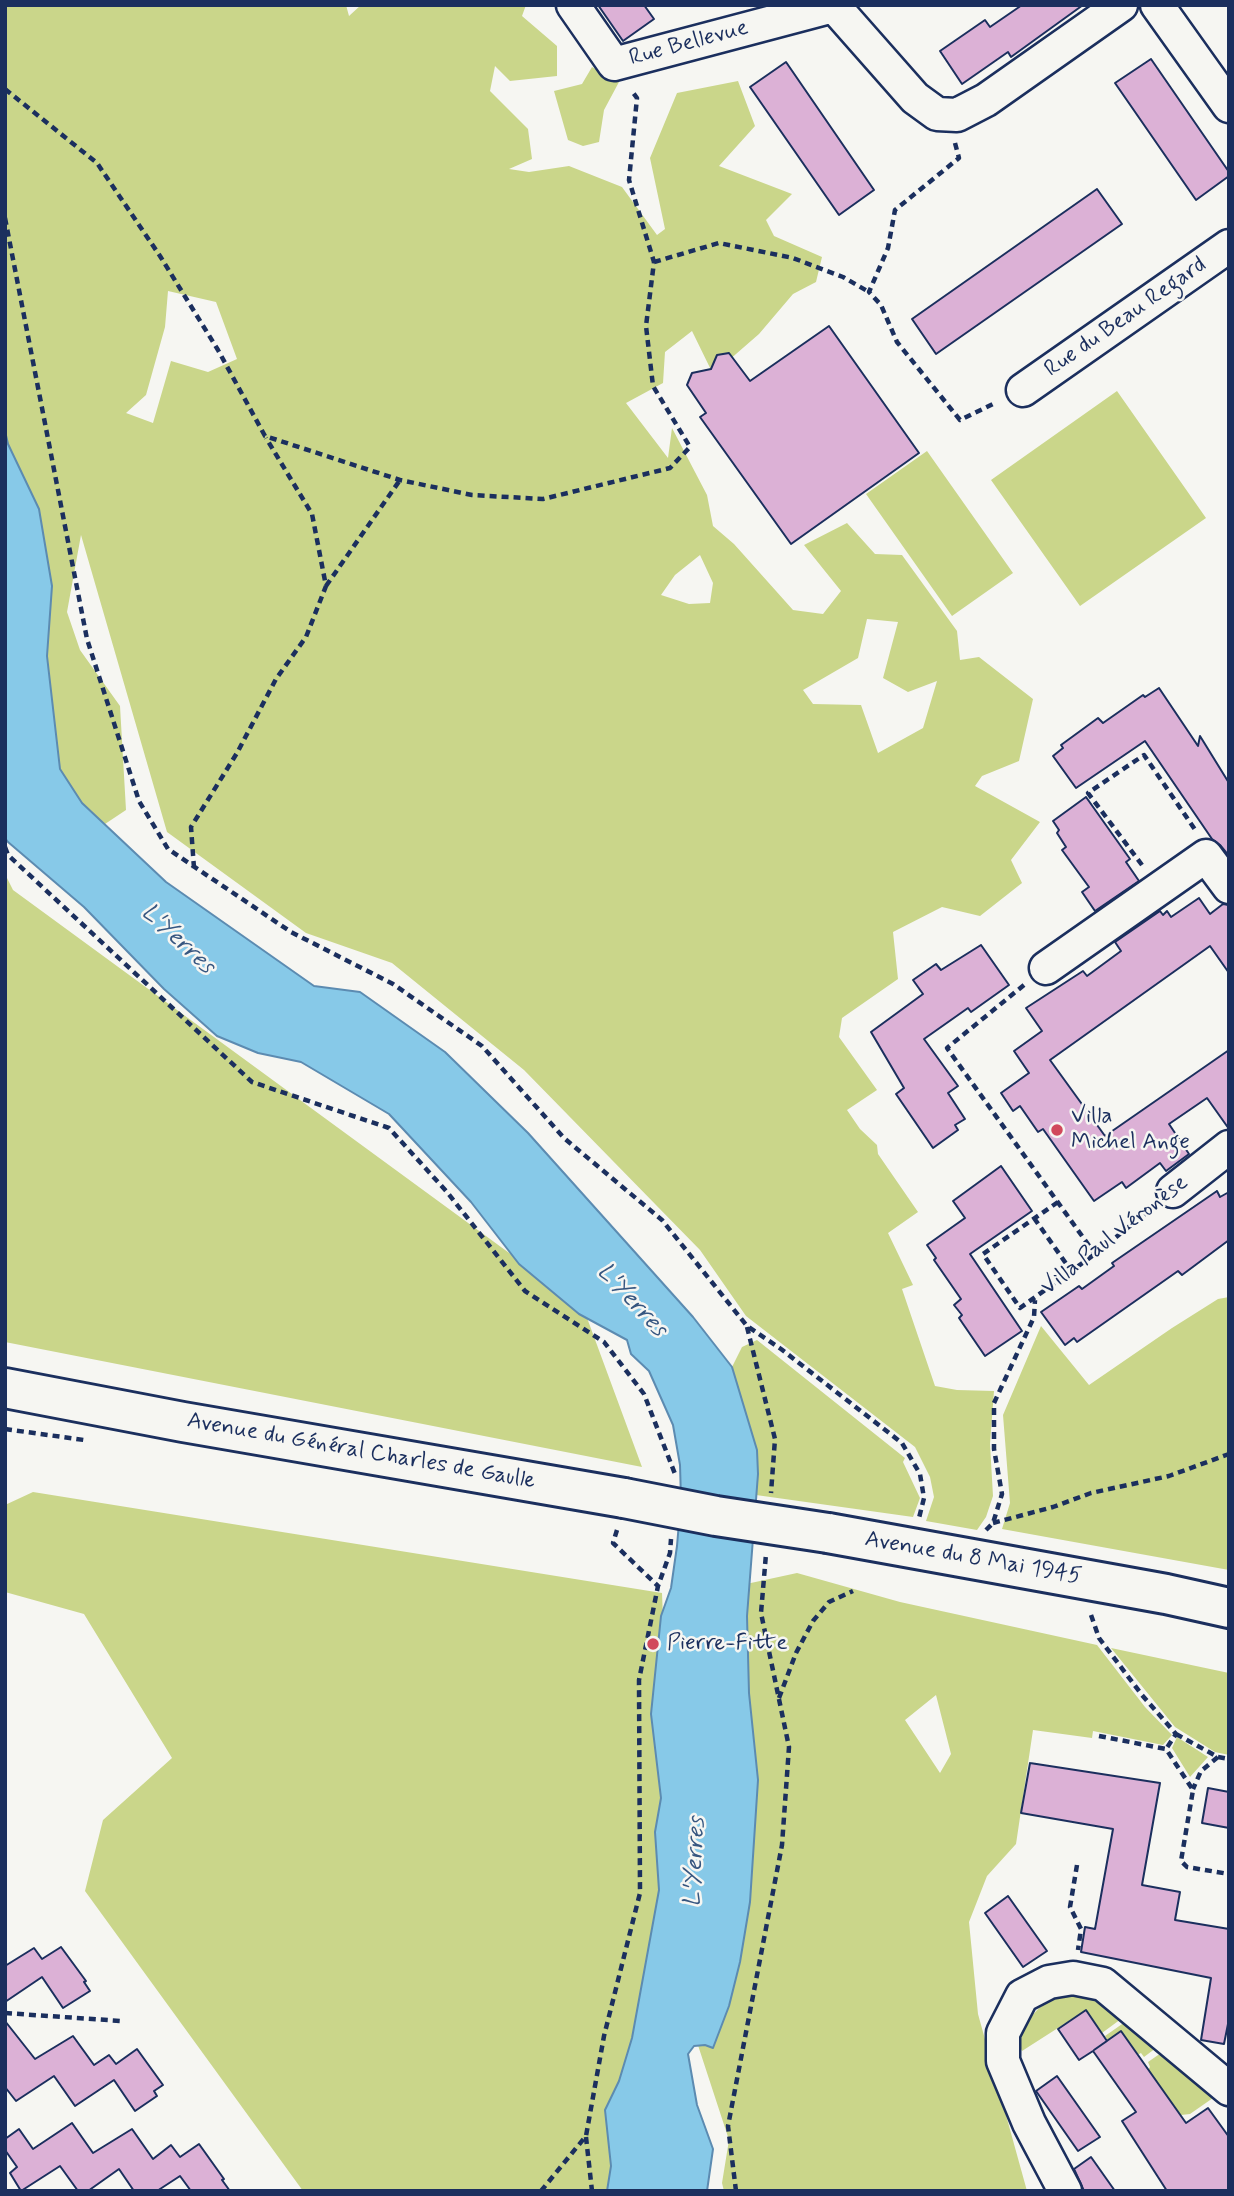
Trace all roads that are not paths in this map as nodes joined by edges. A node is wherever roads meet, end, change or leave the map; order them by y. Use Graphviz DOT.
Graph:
graph roads {
  1 [pos="573,5"];
  2 [pos="1157,5"];
  3 [pos="833,6"];
  4 [pos="1115,7"];
  5 [pos="1229,106"];
  6 [pos="1229,246"];
  7 [pos="1023,390"];
  8 [pos="1229,887"];
  9 [pos="1046,968"];
  10 [pos="1229,1147"];
  11 [pos="1173,1191"];
  12 [pos="5,1388"];
  13 [pos="716,1516"];
  14 [pos="1229,1608"];
  15 [pos="1229,2089"];
  16 [pos="1065,2191"];
  1 -- 3 [label="street, Rue Bellevue"];
  2 -- 5 [label="street"];
  3 -- 4 [label="street"];
  6 -- 7 [label="street, Rue du Beau Regard"];
  8 -- 9 [label="street"];
  10 -- 11 [label="street, Villa Paul Véronèse"];
  12 -- 13 [label="main road, Avenue du Général Charles de Gaulle, bridge"];
  13 -- 14 [label="main road, Avenue du 8 Mai 1945, bridge"];
  15 -- 16 [label="street"];
}
